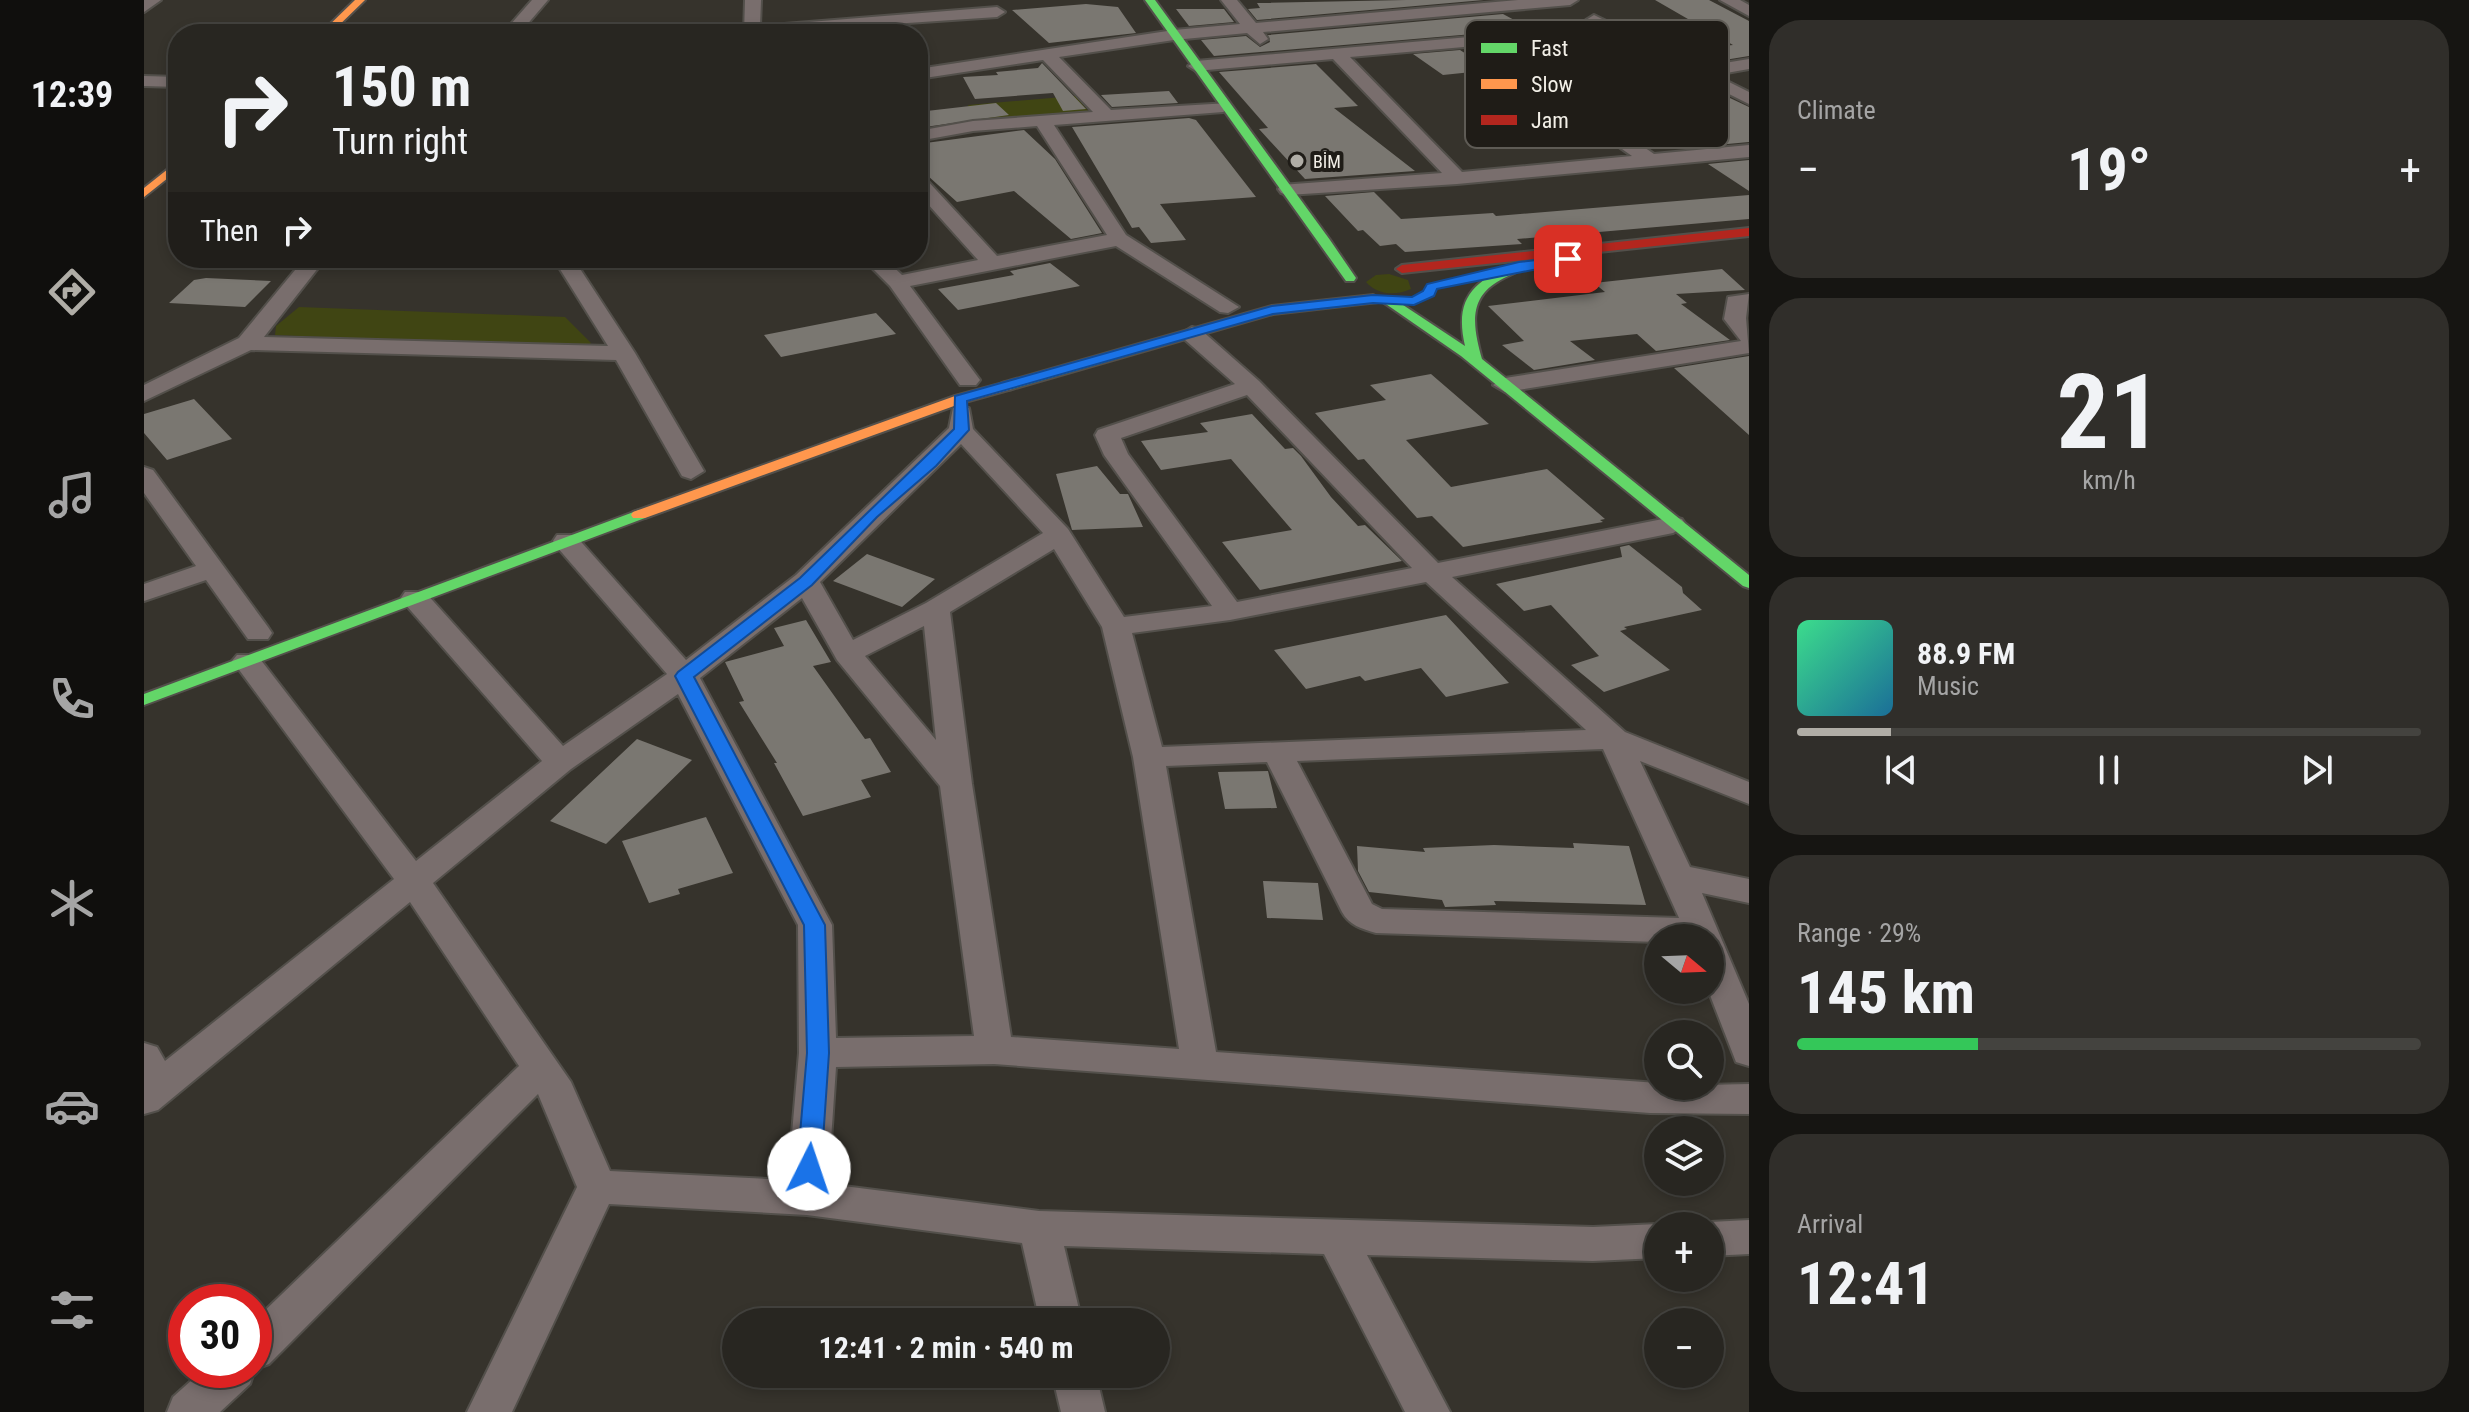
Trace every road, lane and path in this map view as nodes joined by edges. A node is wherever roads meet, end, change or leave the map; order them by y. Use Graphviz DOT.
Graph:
graph roads {
  1 [pos="153,0"];
  2 [pos="540,0"];
  3 [pos="753,0"];
  4 [pos="1150,0"];
  5 [pos="1229,0"];
  6 [pos="1728,0"];
  7 [pos="1559,1"];
  8 [pos="354,6"];
  9 [pos="144,7"];
  10 [pos="945,8"];
  11 [pos="1749,11"];
  12 [pos="997,12"];
  13 [pos="1595,20"];
  14 [pos="324,24"];
  15 [pos="335,24"];
  16 [pos="519,24"];
  17 [pos="752,24"];
  18 [pos="821,24"];
  19 [pos="1248,27"];
  20 [pos="1174,35"];
  21 [pos="1465,44"];
  22 [pos="1046,54"];
  23 [pos="1339,55"];
  24 [pos="1281,59"];
  25 [pos="1749,64"];
  26 [pos="1196,66"];
  27 [pos="1729,67"];
  28 [pos="928,72"];
  29 [pos="144,81"];
  30 [pos="168,82"];
  31 [pos="1729,88"];
  32 [pos="1749,99"];
  33 [pos="1223,107"];
  34 [pos="1107,116"];
  35 [pos="1042,121"];
  36 [pos="928,134"];
  37 [pos="1632,148"];
  38 [pos="168,151"];
  39 [pos="1749,151"];
  40 [pos="1651,161"];
  41 [pos="144,171"];
  42 [pos="168,173"];
  43 [pos="1457,178"];
  44 [pos="1288,189"];
  45 [pos="928,193"];
  46 [pos="144,194"];
  47 [pos="1309,219"];
  48 [pos="1749,232"];
  49 [pos="1119,239"];
  50 [pos="1749,241"];
  51 [pos="1356,249"];
  52 [pos="991,262"];
  53 [pos="1385,266"];
  54 [pos="1519,266"];
  55 [pos="308,268"];
  56 [pos="569,268"];
  57 [pos="882,268"];
  58 [pos="1350,280"];
  59 [pos="897,282"];
  60 [pos="1433,293"];
  61 [pos="1381,300"];
  62 [pos="1749,300"];
  63 [pos="1228,307"];
  64 [pos="1192,334"];
  65 [pos="1749,336"];
  66 [pos="247,343"];
  67 [pos="1749,346"];
  68 [pos="624,353"];
  69 [pos="1470,356"];
  70 [pos="1505,385"];
  71 [pos="1251,386"];
  72 [pos="964,389"];
  73 [pos="144,394"];
  74 [pos="851,418"];
  75 [pos="961,430"];
  76 [pos="691,471"];
  77 [pos="144,475"];
  78 [pos="1673,525"];
  79 [pos="1059,535"];
  80 [pos="566,541"];
  81 [pos="212,569"];
  82 [pos="1433,574"];
  83 [pos="806,581"];
  84 [pos="1749,583"];
  85 [pos="144,593"];
  86 [pos="415,598"];
  87 [pos="936,609"];
  88 [pos="1230,612"];
  89 [pos="1116,627"];
  90 [pos="255,640"];
  91 [pos="847,654"];
  92 [pos="684,676"];
  93 [pos="144,700"];
  94 [pos="1614,739"];
  95 [pos="1278,754"];
  96 [pos="1149,757"];
  97 [pos="560,762"];
  98 [pos="956,784"];
  99 [pos="1749,794"];
  100 [pos="1678,876"];
  101 [pos="413,880"];
  102 [pos="1749,891"];
  103 [pos="1699,924"];
  104 [pos="1644,936"];
  105 [pos="1724,986"];
  106 [pos="994,1050"];
  107 [pos="1749,1052"];
  108 [pos="818,1053"];
  109 [pos="1200,1065"];
  110 [pos="541,1068"];
  111 [pos="149,1081"];
  112 [pos="1749,1099"];
  113 [pos="597,1187"];
  114 [pos="807,1198"];
  115 [pos="1039,1228"];
  116 [pos="1749,1237"];
  117 [pos="1724,1238"];
  118 [pos="1337,1239"];
  119 [pos="1644,1242"];
  120 [pos="1058,1308"];
  121 [pos="272,1332"];
  122 [pos="215,1388"];
  123 [pos="1077,1388"];
  124 [pos="189,1412"];
  125 [pos="489,1412"];
  126 [pos="1083,1412"];
  127 [pos="1428,1412"];
  1 -- 9 [label="street"];
  2 -- 16 [label="street"];
  3 -- 17 [label="street"];
  4 -- 20 [label="street"];
  5 -- 19 [label="street"];
  6 -- 11 [label="street"];
  7 -- 13 [label="street"];
  7 -- 19 [label="street"];
  8 -- 14 [label="street"];
  8 -- 15 [label="street"];
  10 -- 12 [label="street"];
  10 -- 18 [label="street"];
  19 -- 20 [label="street"];
  19 -- 24 [label="street"];
  20 -- 22 [label="street"];
  20 -- 26 [label="street"];
  21 -- 23 [label="street"];
  22 -- 28 [label="street"];
  22 -- 34 [label="street"];
  23 -- 24 [label="street"];
  23 -- 43 [label="street"];
  24 -- 26 [label="street"];
  25 -- 27 [label="street"];
  26 -- 33 [label="street"];
  29 -- 30 [label="street"];
  31 -- 32 [label="street"];
  33 -- 34 [label="street"];
  33 -- 44 [label="street"];
  34 -- 35 [label="street"];
  35 -- 36 [label="street"];
  35 -- 49 [label="street"];
  37 -- 40 [label="street"];
  38 -- 41 [label="street"];
  39 -- 40 [label="street"];
  40 -- 43 [label="street"];
  42 -- 46 [label="street"];
  43 -- 44 [label="street"];
  44 -- 47 [label="street"];
  45 -- 52 [label="street"];
  47 -- 51 [label="street"];
  47 -- 58 [label="street"];
  48 -- 53 [label="street"];
  49 -- 52 [label="street"];
  49 -- 63 [label="street"];
  50 -- 54 [label="street"];
  52 -- 59 [label="street"];
  53 -- 58 [label="street"];
  53 -- 60 [label="street"];
  54 -- 60 [label="street"];
  54 -- 69 [label="street"];
  55 -- 66 [label="street"];
  56 -- 68 [label="street"];
  57 -- 59 [label="street"];
  58 -- 61 [label="street"];
  58 -- 63 [label="street"];
  59 -- 72 [label="street"];
  60 -- 61 [label="street"];
  60 -- 69 [label="street"];
  61 -- 64 [label="street"];
  61 -- 69 [label="street"];
  62 -- 65 [label="street"];
  63 -- 72 [label="street"];
  64 -- 71 [label="street"];
  64 -- 72 [label="street"];
  66 -- 68 [label="street"];
  66 -- 73 [label="street"];
  67 -- 70 [label="street"];
  68 -- 76 [label="street"];
  69 -- 70 [label="street"];
  70 -- 78 [label="street"];
  71 -- 82 [label="street"];
  71 -- 88 [label="street"];
  72 -- 74 [label="street"];
  72 -- 75 [label="street"];
  72 -- 80 [label="street"];
  75 -- 79 [label="street"];
  75 -- 83 [label="street"];
  77 -- 81 [label="street"];
  78 -- 82 [label="street"];
  78 -- 84 [label="street"];
  79 -- 87 [label="street"];
  79 -- 89 [label="street"];
  80 -- 86 [label="street"];
  80 -- 92 [label="street"];
  81 -- 85 [label="street"];
  81 -- 90 [label="street"];
  82 -- 88 [label="street"];
  82 -- 94 [label="street"];
  83 -- 91 [label="street"];
  83 -- 92 [label="street"];
  86 -- 90 [label="street"];
  86 -- 97 [label="street"];
  87 -- 91 [label="street"];
  87 -- 98 [label="street"];
  88 -- 89 [label="street"];
  89 -- 96 [label="street"];
  90 -- 93 [label="street"];
  90 -- 101 [label="street"];
  91 -- 98 [label="street"];
  92 -- 97 [label="street"];
  92 -- 108 [label="street"];
  94 -- 95 [label="street"];
  94 -- 99 [label="street"];
  94 -- 100 [label="street"];
  95 -- 96 [label="street"];
  95 -- 104 [label="street"];
  96 -- 109 [label="street"];
  97 -- 101 [label="street"];
  98 -- 106 [label="street"];
  100 -- 102 [label="street"];
  100 -- 103 [label="street"];
  101 -- 110 [label="street"];
  101 -- 111 [label="street"];
  105 -- 107 [label="street"];
  106 -- 108 [label="street"];
  106 -- 109 [label="street"];
  108 -- 114 [label="street"];
  109 -- 112 [label="street"];
  110 -- 113 [label="street"];
  110 -- 121 [label="street"];
  113 -- 114 [label="street"];
  113 -- 125 [label="street"];
  114 -- 115 [label="street"];
  115 -- 118 [label="street"];
  115 -- 120 [label="street"];
  116 -- 117 [label="street"];
  118 -- 119 [label="street"];
  118 -- 127 [label="street"];
  122 -- 124 [label="street"];
  123 -- 126 [label="street"];
}
